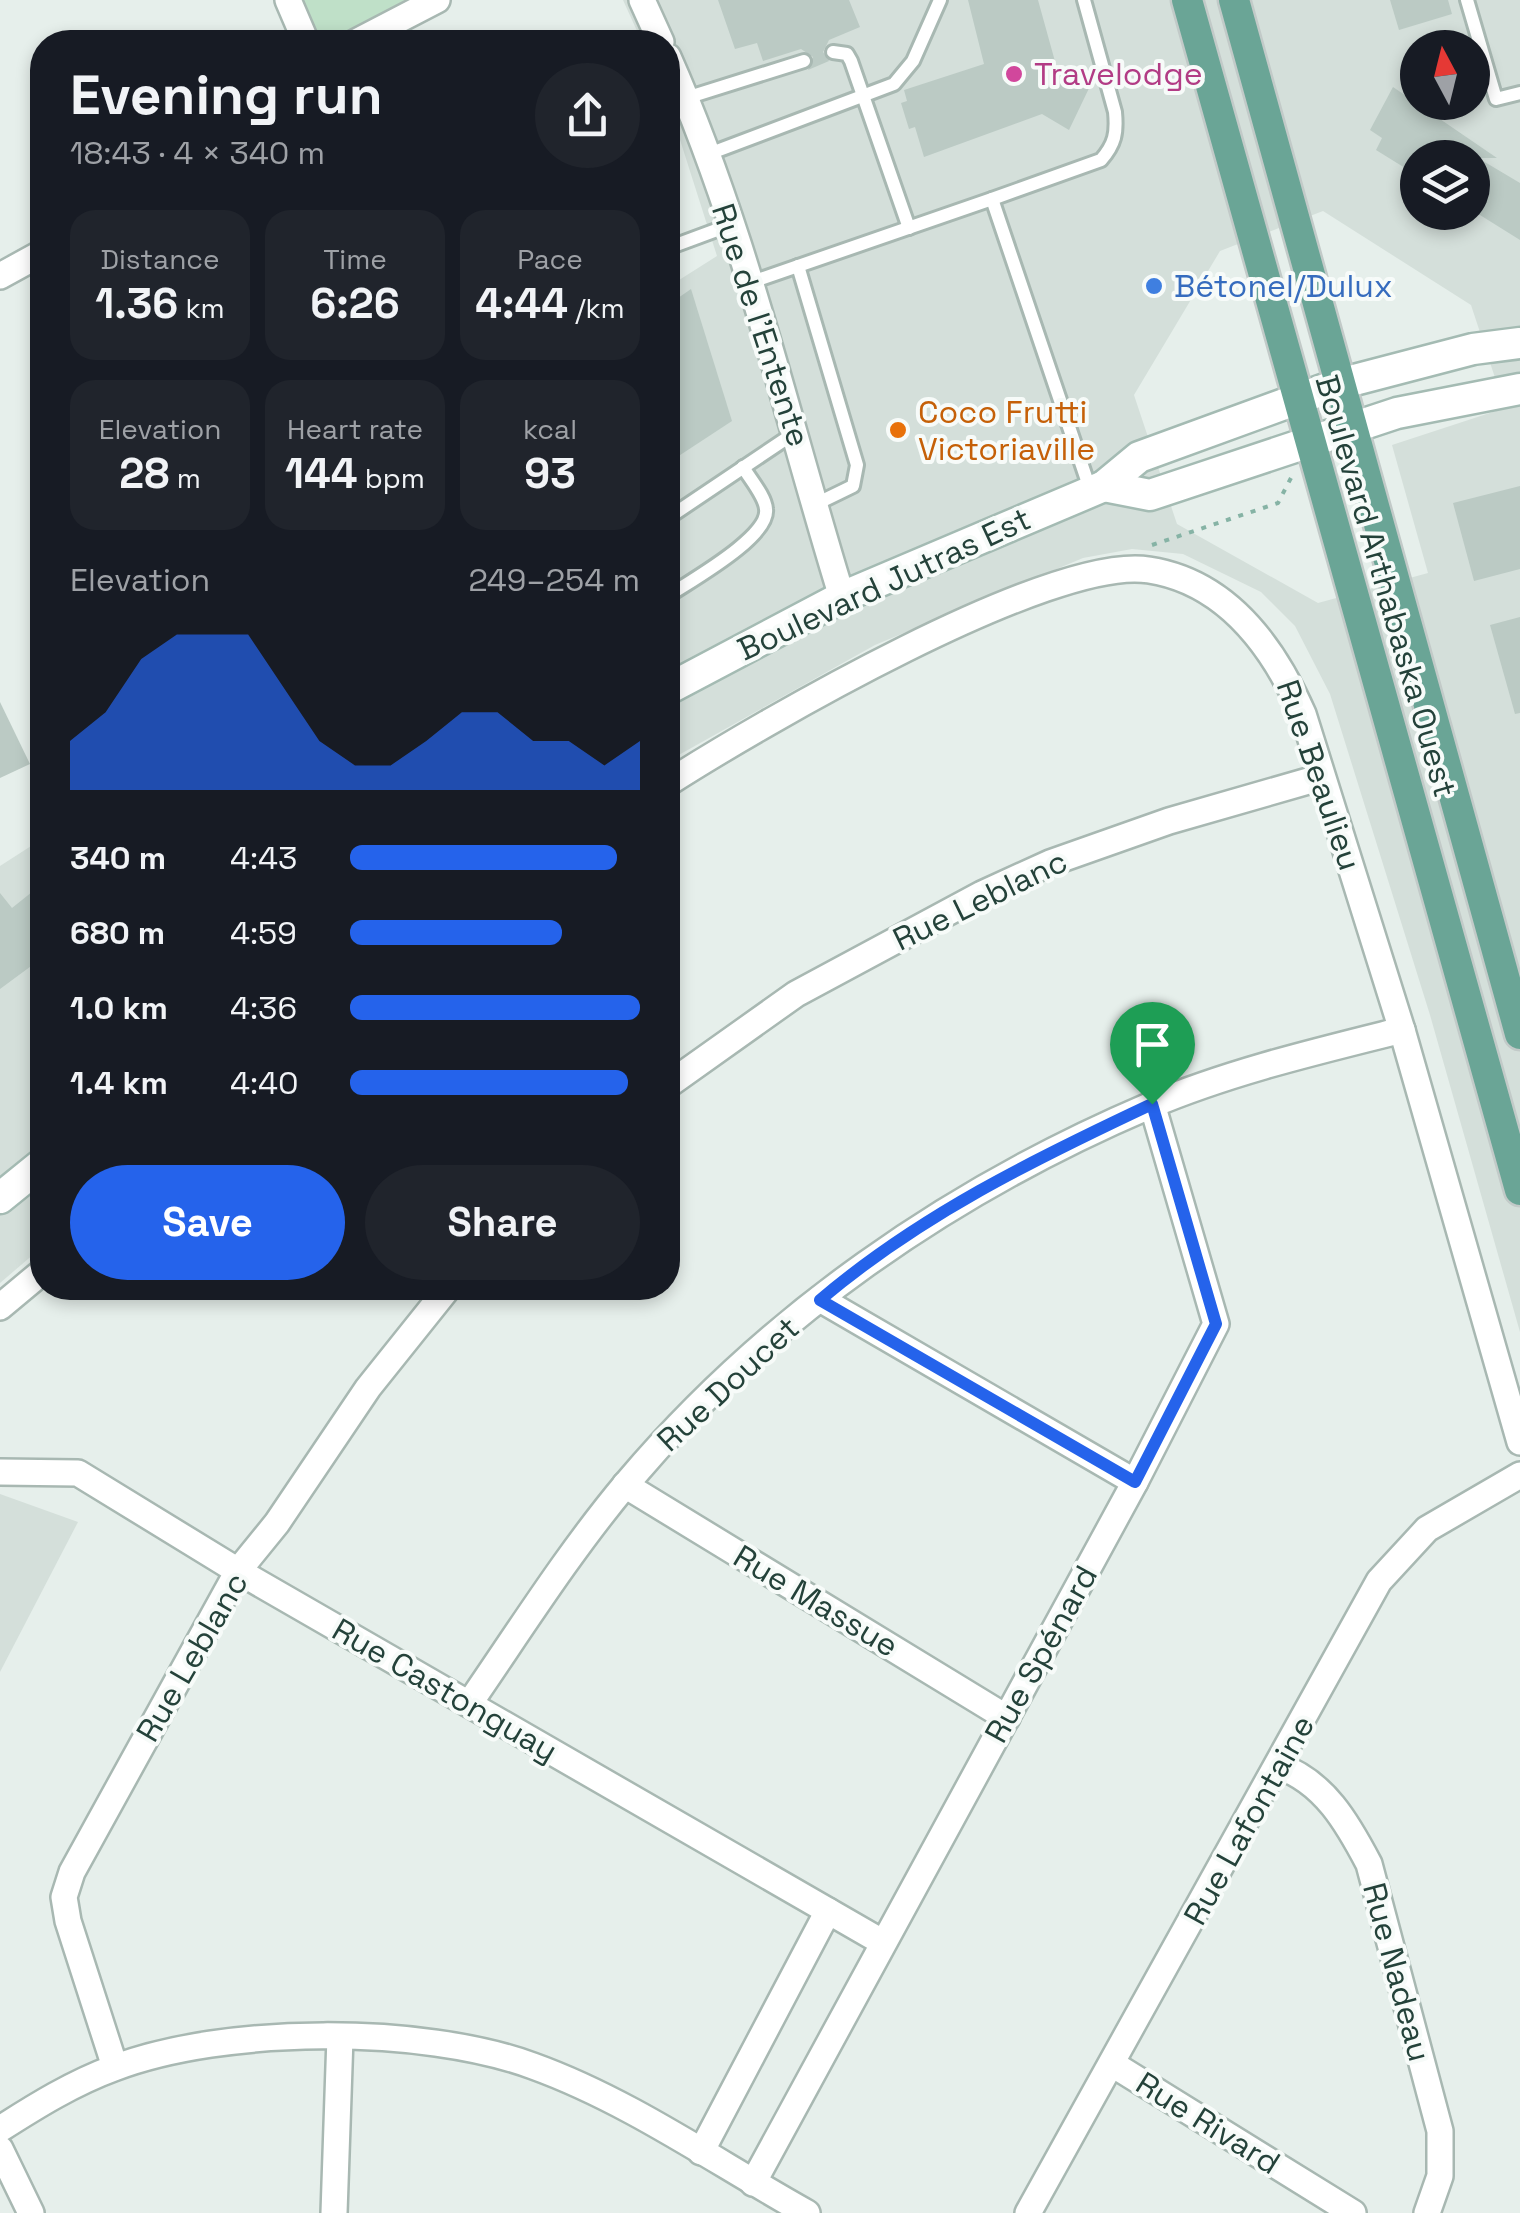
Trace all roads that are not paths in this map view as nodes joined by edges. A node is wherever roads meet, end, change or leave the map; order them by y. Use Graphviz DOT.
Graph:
graph roads {
  1 [pos="288,0"];
  2 [pos="437,0"];
  3 [pos="642,0"];
  4 [pos="940,0"];
  5 [pos="1084,0"];
  6 [pos="1187,0"];
  7 [pos="1234,0"];
  8 [pos="1466,0"];
  9 [pos="301,30"];
  10 [pos="379,30"];
  11 [pos="656,30"];
  12 [pos="833,52"];
  13 [pos="804,61"];
  14 [pos="680,84"];
  15 [pos="1520,93"];
  16 [pos="864,96"];
  17 [pos="686,98"];
  18 [pos="706,155"];
  19 [pos="992,200"];
  20 [pos="730,225"];
  21 [pos="909,228"];
  22 [pos="680,244"];
  23 [pos="30,260"];
  24 [pos="798,266"];
  25 [pos="0,276"];
  26 [pos="749,284"];
  27 [pos="1520,342"];
  28 [pos="1340,384"];
  29 [pos="1520,389"];
  30 [pos="1297,400"];
  31 [pos="1352,428"];
  32 [pos="796,432"];
  33 [pos="1311,442"];
  34 [pos="744,467"];
  35 [pos="1097,489"];
  36 [pos="816,504"];
  37 [pos="680,510"];
  38 [pos="680,588"];
  39 [pos="842,597"];
  40 [pos="680,684"];
  41 [pos="680,776"];
  42 [pos="1322,777"];
  43 [pos="1402,1030"];
  44 [pos="1520,1034"];
  45 [pos="680,1076"];
  46 [pos="1152,1104"];
  47 [pos="30,1174"];
  48 [pos="1520,1190"];
  49 [pos="0,1198"];
  50 [pos="30,1282"];
  51 [pos="438,1300"];
  52 [pos="820,1300"];
  53 [pos="0,1306"];
  54 [pos="1520,1442"];
  55 [pos="0,1472"];
  56 [pos="1520,1474"];
  57 [pos="1135,1482"];
  58 [pos="625,1485"];
  59 [pos="238,1571"];
  60 [pos="469,1704"];
  61 [pos="1007,1718"];
  62 [pos="1278,1766"];
  63 [pos="828,1910"];
  64 [pos="882,1942"];
  65 [pos="340,2038"];
  66 [pos="1114,2064"];
  67 [pos="115,2067"];
  68 [pos="0,2129"];
  69 [pos="0,2149"];
  70 [pos="701,2152"];
  71 [pos="753,2183"];
  72 [pos="30,2213"];
  73 [pos="334,2213"];
  74 [pos="807,2213"];
  75 [pos="1028,2213"];
  76 [pos="1353,2213"];
  77 [pos="1428,2213"];
  1 -- 9 [label="street"];
  2 -- 10 [label="street"];
  3 -- 11 [label="street"];
  4 -- 16 [label="lane"];
  5 -- 19 [label="lane"];
  6 -- 30 [label="main road, Boulevard Arthabaska Ouest"];
  7 -- 28 [label="main road, Boulevard Arthabaska Ouest"];
  8 -- 15 [label="lane"];
  12 -- 16 [label="lane"];
  13 -- 17 [label="lane"];
  14 -- 17 [label="street, Rue de l'Entente"];
  16 -- 18 [label="lane"];
  16 -- 21 [label="lane"];
  17 -- 18 [label="street, Rue de l'Entente"];
  18 -- 20 [label="street, Rue de l'Entente"];
  19 -- 21 [label="lane"];
  19 -- 35 [label="lane"];
  20 -- 22 [label="lane"];
  20 -- 26 [label="street, Rue de l'Entente"];
  21 -- 24 [label="lane"];
  23 -- 25 [label="street"];
  24 -- 26 [label="lane"];
  24 -- 36 [label="lane"];
  26 -- 32 [label="street, Rue de l'Entente"];
  27 -- 28 [label="main road, Boulevard Jutras Est"];
  28 -- 30 [label="main road, Boulevard Jutras Est"];
  28 -- 31 [label="main road, Boulevard Arthabaska Ouest"];
  29 -- 31 [label="main road"];
  30 -- 33 [label="main road, Boulevard Arthabaska Ouest"];
  30 -- 35 [label="main road, Boulevard Jutras Est"];
  31 -- 33 [label="main road"];
  31 -- 44 [label="main road, Boulevard Arthabaska Ouest"];
  32 -- 34 [label="lane"];
  32 -- 36 [label="street, Rue de l'Entente"];
  33 -- 35 [label="main road"];
  33 -- 48 [label="main road, Boulevard Arthabaska Ouest"];
  34 -- 37 [label="lane"];
  34 -- 38 [label="lane"];
  35 -- 39 [label="main road, Boulevard Jutras Est"];
  36 -- 39 [label="street, Rue de l'Entente"];
  39 -- 40 [label="main road, Boulevard Jutras Est"];
  41 -- 42 [label="street, Rue Beaulieu"];
  42 -- 43 [label="street, Rue Beaulieu"];
  42 -- 45 [label="street, Rue Leblanc"];
  43 -- 46 [label="street, Rue Doucet"];
  43 -- 54 [label="street, Rue Beaulieu"];
  46 -- 52 [label="street, Rue Doucet"];
  46 -- 57 [label="street, Rue Spénard"];
  47 -- 49 [label="main road"];
  50 -- 53 [label="street"];
  51 -- 59 [label="street, Rue Leblanc"];
  52 -- 57 [label="street"];
  52 -- 58 [label="street, Rue Doucet"];
  55 -- 59 [label="street, Rue Castonguay"];
  56 -- 62 [label="street, Rue Lafontaine"];
  57 -- 61 [label="street, Rue Spénard"];
  58 -- 60 [label="street, Rue Doucet"];
  58 -- 61 [label="street, Rue Massue"];
  59 -- 60 [label="street, Rue Castonguay"];
  59 -- 67 [label="street, Rue Leblanc"];
  60 -- 63 [label="street, Rue Castonguay"];
  61 -- 64 [label="street, Rue Spénard"];
  62 -- 66 [label="street, Rue Lafontaine"];
  62 -- 77 [label="street, Rue Nadeau"];
  63 -- 64 [label="street, Rue Castonguay"];
  63 -- 70 [label="street"];
  64 -- 71 [label="street, Rue Spénard"];
  65 -- 67 [label="street"];
  65 -- 70 [label="street"];
  65 -- 73 [label="street"];
  66 -- 75 [label="street, Rue Lafontaine"];
  66 -- 76 [label="street, Rue Rivard"];
  67 -- 68 [label="street"];
  69 -- 72 [label="street"];
  70 -- 71 [label="street"];
  71 -- 74 [label="street"];
}
